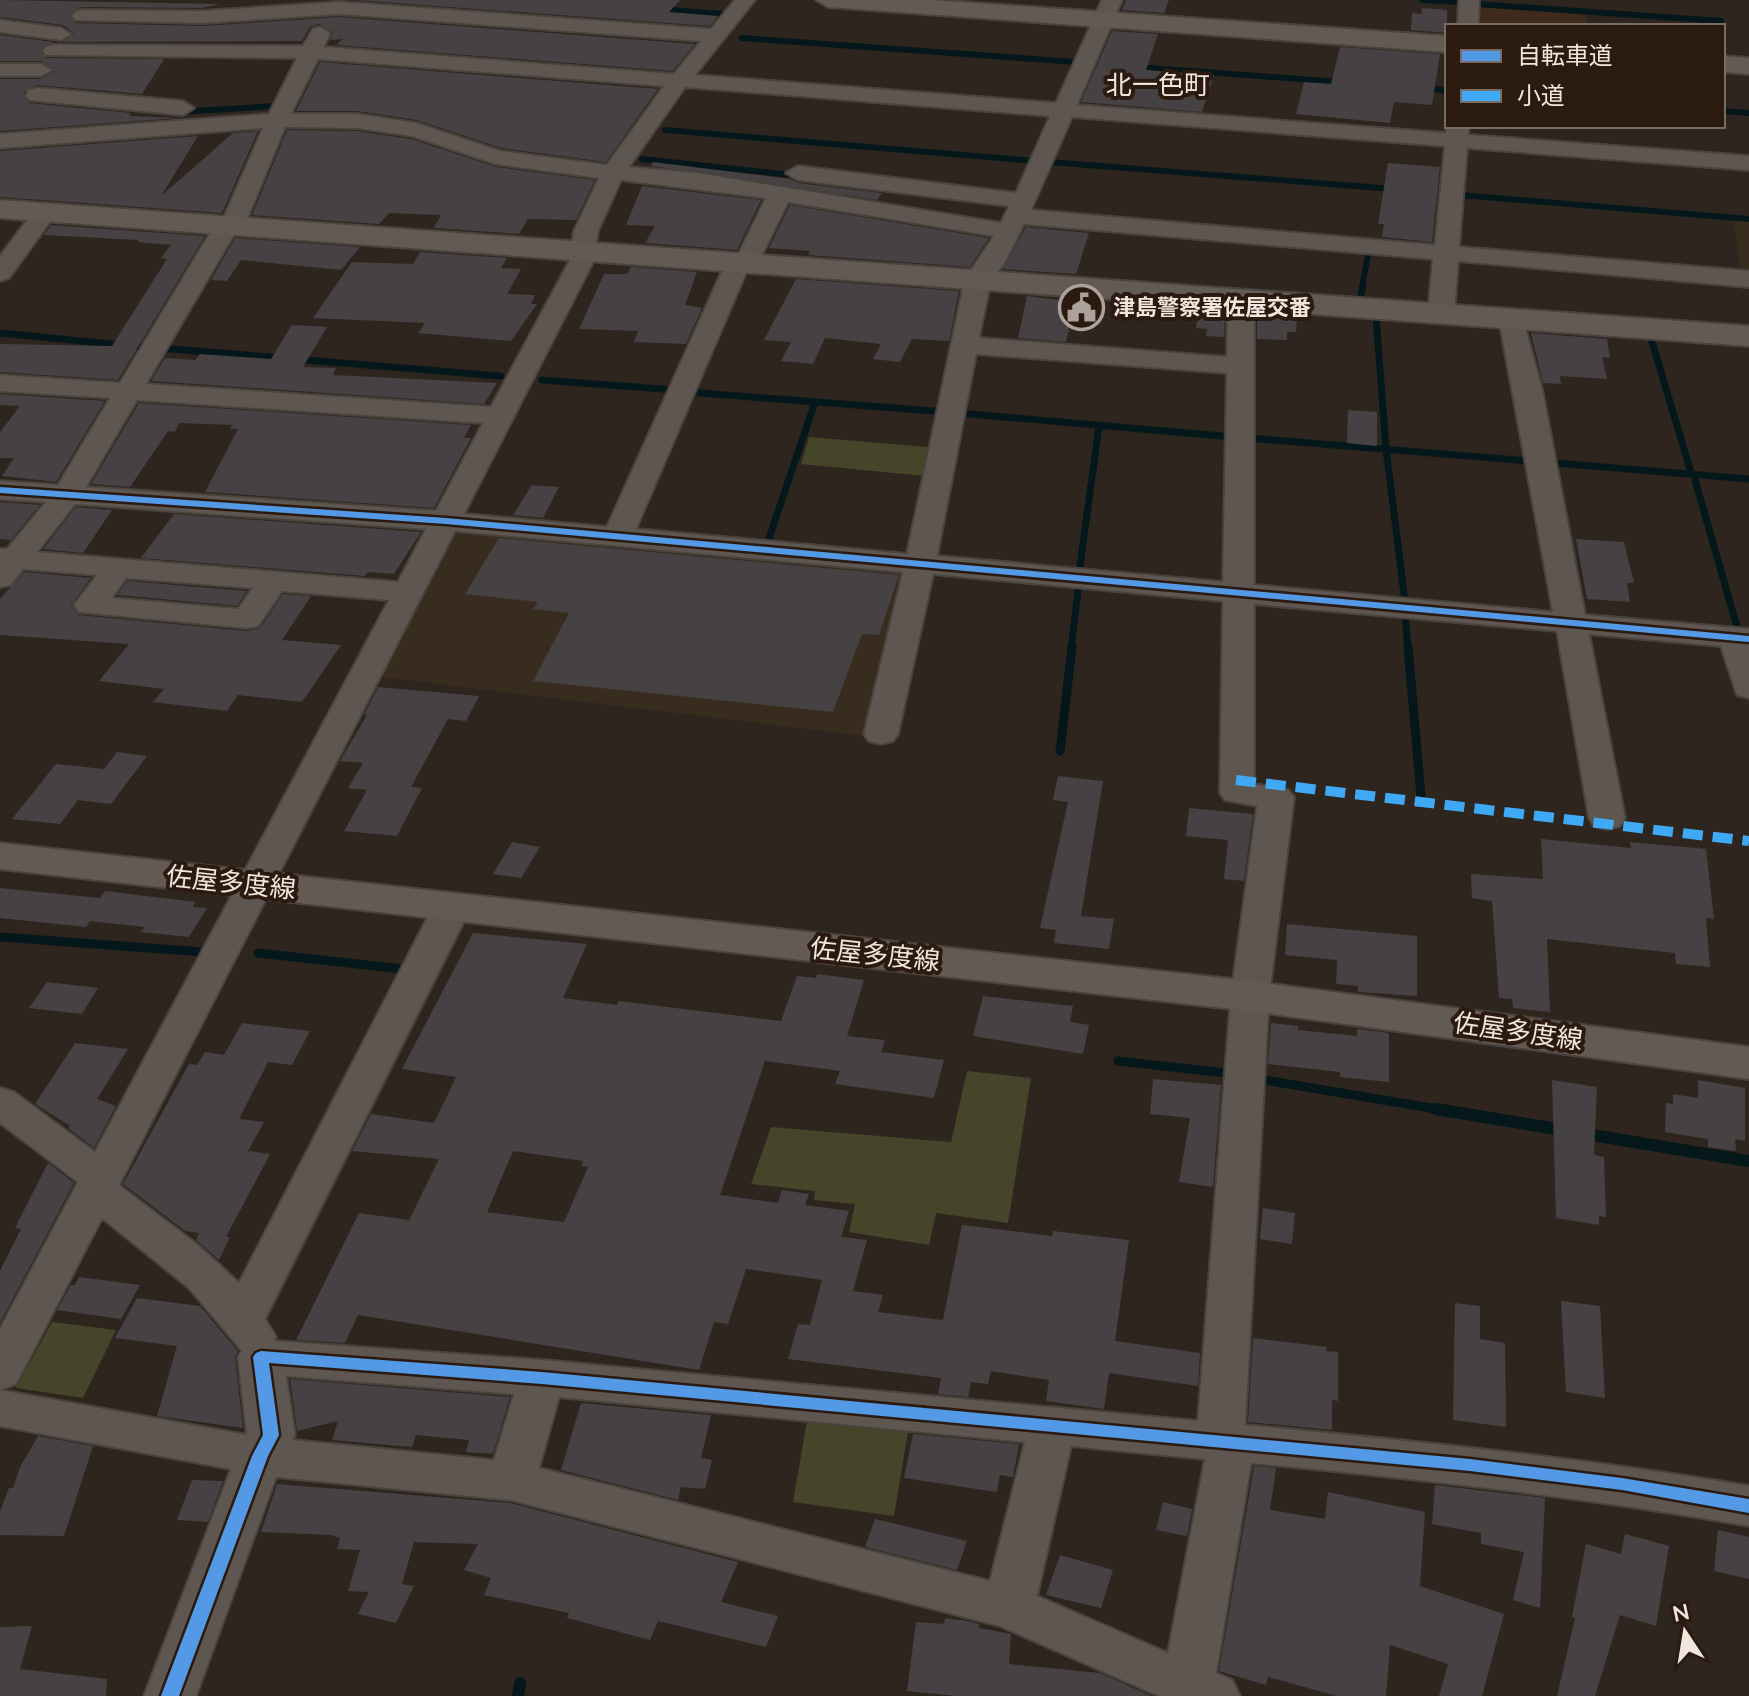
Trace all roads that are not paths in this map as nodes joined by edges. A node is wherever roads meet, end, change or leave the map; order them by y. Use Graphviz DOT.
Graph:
graph roads {
  1 [pos="745,0"];
  2 [pos="828,0"];
  3 [pos="1469,0"];
  4 [pos="334,4"];
  5 [pos="89,8"];
  6 [pos="1107,10"];
  7 [pos="1468,24"];
  8 [pos="0,26"];
  9 [pos="717,36"];
  10 [pos="57,42"];
  11 [pos="1445,44"];
  12 [pos="311,52"];
  13 [pos="1725,64"];
  14 [pos="1749,66"];
  15 [pos="0,70"];
  16 [pos="683,81"];
  17 [pos="37,85"];
  18 [pos="0,91"];
  19 [pos="1063,109"];
  20 [pos="282,111"];
  21 [pos="1457,134"];
  22 [pos="54,137"];
  23 [pos="0,141"];
  24 [pos="619,163"];
  25 [pos="1749,163"];
  26 [pos="781,193"];
  27 [pos="0,209"];
  28 [pos="45,212"];
  29 [pos="1016,216"];
  30 [pos="230,224"];
  31 [pos="581,249"];
  32 [pos="1447,253"];
  33 [pos="743,260"];
  34 [pos="1,271"];
  35 [pos="978,279"];
  36 [pos="1749,279"];
  37 [pos="1241,299"];
  38 [pos="1441,313"];
  39 [pos="1512,319"];
  40 [pos="1749,336"];
  41 [pos="965,345"];
  42 [pos="1240,366"];
  43 [pos="0,383"];
  44 [pos="128,391"];
  45 [pos="499,416"];
  46 [pos="0,490"];
  47 [pos="67,495"];
  48 [pos="446,521"];
  49 [pos="618,536"];
  50 [pos="920,564"];
  51 [pos="5,565"];
  52 [pos="118,568"];
  53 [pos="274,580"];
  54 [pos="409,592"];
  55 [pos="1238,592"];
  56 [pos="1572,623"];
  57 [pos="1742,639"];
  58 [pos="1749,688"];
  59 [pos="881,734"];
  60 [pos="1607,818"];
  61 [pos="0,856"];
  62 [pos="254,885"];
  63 [pos="452,907"];
  64 [pos="1250,996"];
  65 [pos="1749,1063"];
  66 [pos="0,1102"];
  67 [pos="98,1184"];
  68 [pos="253,1337"];
  69 [pos="0,1372"];
  70 [pos="542,1378"];
  71 [pos="0,1408"];
  72 [pos="1052,1428"];
  73 [pos="1225,1443"];
  74 [pos="260,1456"];
  75 [pos="511,1481"];
  76 [pos="1749,1506"];
  77 [pos="1009,1607"];
  78 [pos="1201,1690"];
  79 [pos="170,1696"];
  1 -- 9 [label="street"];
  2 -- 6 [label="street"];
  3 -- 7 [label="street"];
  4 -- 5 [label="street"];
  4 -- 9 [label="street"];
  4 -- 12 [label="street"];
  5 -- 10 [label="street"];
  6 -- 11 [label="street"];
  6 -- 19 [label="street"];
  8 -- 10 [label="street"];
  9 -- 16 [label="street"];
  10 -- 12 [label="street"];
  10 -- 17 [label="street"];
  12 -- 16 [label="street"];
  12 -- 20 [label="street"];
  13 -- 14 [label="street"];
  15 -- 17 [label="street"];
  16 -- 19 [label="street"];
  16 -- 24 [label="street"];
  17 -- 18 [label="street"];
  17 -- 20 [label="street"];
  17 -- 22 [label="street"];
  19 -- 21 [label="street"];
  19 -- 29 [label="street"];
  20 -- 22 [label="street"];
  20 -- 24 [label="street"];
  20 -- 30 [label="street"];
  21 -- 25 [label="street"];
  21 -- 32 [label="street"];
  22 -- 23 [label="street"];
  24 -- 26 [label="street"];
  24 -- 29 [label="street"];
  24 -- 31 [label="street"];
  26 -- 29 [label="street"];
  26 -- 33 [label="street"];
  27 -- 28 [label="street"];
  28 -- 30 [label="street"];
  28 -- 34 [label="street"];
  29 -- 32 [label="street"];
  29 -- 35 [label="street"];
  30 -- 31 [label="street"];
  30 -- 44 [label="street"];
  31 -- 33 [label="street"];
  31 -- 45 [label="street"];
  32 -- 36 [label="street"];
  32 -- 38 [label="street"];
  33 -- 35 [label="street"];
  33 -- 49 [label="street"];
  35 -- 37 [label="street"];
  35 -- 41 [label="street"];
  37 -- 38 [label="street"];
  37 -- 42 [label="street"];
  38 -- 39 [label="street"];
  39 -- 40 [label="street"];
  39 -- 56 [label="street"];
  41 -- 42 [label="street"];
  41 -- 50 [label="street"];
  42 -- 55 [label="street"];
  43 -- 44 [label="street"];
  44 -- 45 [label="street"];
  44 -- 47 [label="street"];
  45 -- 48 [label="street"];
  46 -- 47 [label="street"];
  47 -- 48 [label="street"];
  47 -- 51 [label="street"];
  48 -- 49 [label="street"];
  48 -- 54 [label="street"];
  49 -- 50 [label="street"];
  50 -- 55 [label="street"];
  50 -- 59 [label="street"];
  51 -- 52 [label="street"];
  52 -- 53 [label="street"];
  52 -- 53 [label="street"];
  53 -- 54 [label="street"];
  54 -- 62 [label="street"];
  55 -- 56 [label="street"];
  55 -- 64 [label="street"];
  56 -- 57 [label="street"];
  56 -- 60 [label="street"];
  57 -- 58 [label="street"];
  61 -- 62 [label="street, 佐屋多度線"];
  62 -- 63 [label="street, 佐屋多度線"];
  62 -- 67 [label="street"];
  63 -- 64 [label="street, 佐屋多度線"];
  63 -- 68 [label="street"];
  64 -- 65 [label="street, 佐屋多度線"];
  64 -- 73 [label="street"];
  66 -- 67 [label="street"];
  67 -- 68 [label="street"];
  67 -- 69 [label="street"];
  68 -- 70 [label="street"];
  68 -- 74 [label="street"];
  70 -- 72 [label="street"];
  70 -- 75 [label="street"];
  71 -- 74 [label="street"];
  72 -- 73 [label="street"];
  72 -- 77 [label="street"];
  73 -- 76 [label="street"];
  73 -- 78 [label="street"];
  74 -- 75 [label="street"];
  74 -- 79 [label="street"];
  75 -- 77 [label="street"];
  77 -- 78 [label="street"];
}
